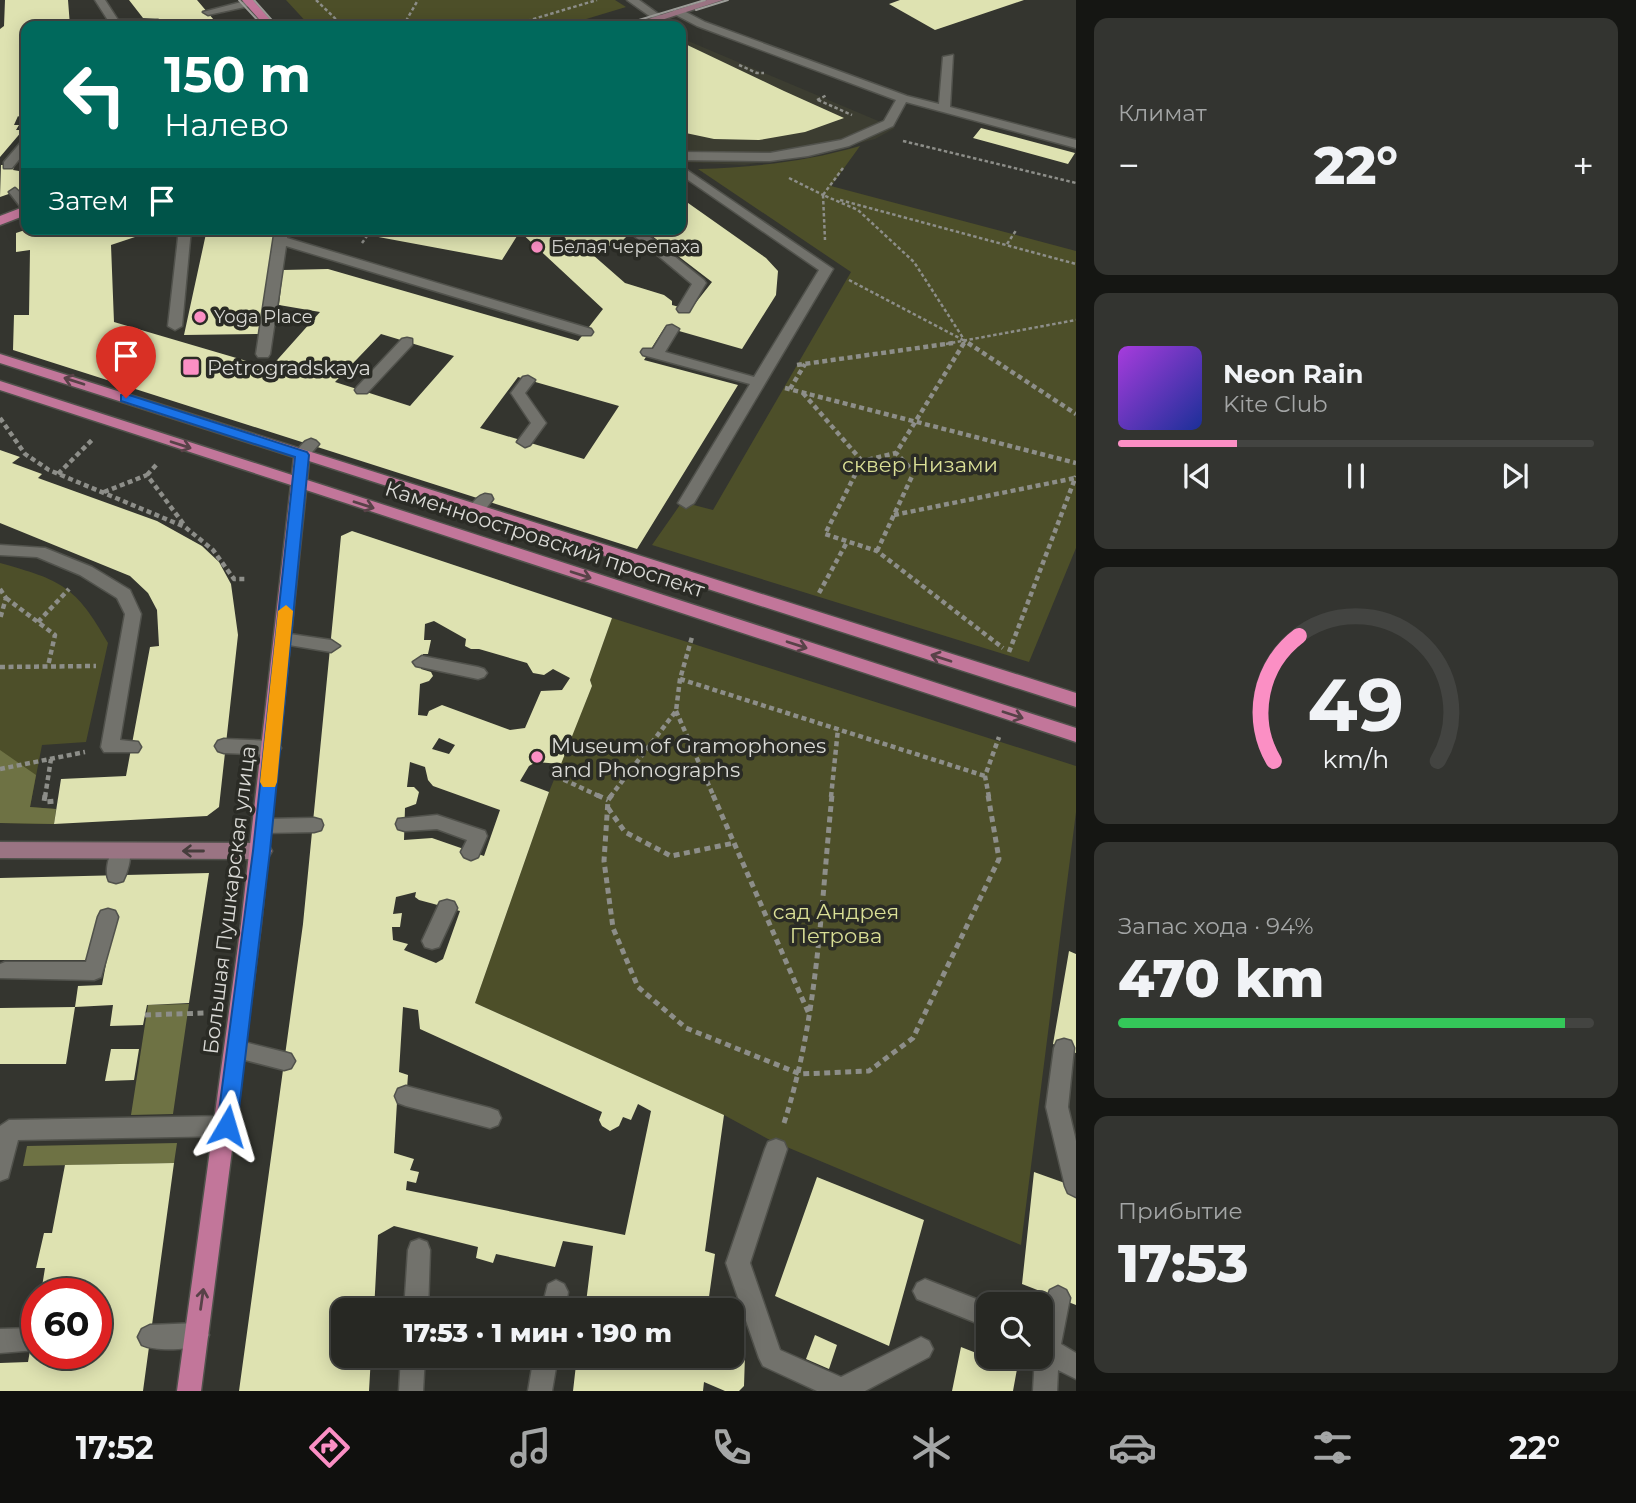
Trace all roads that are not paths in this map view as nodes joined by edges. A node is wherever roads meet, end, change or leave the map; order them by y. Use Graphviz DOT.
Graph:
graph roads {
  1 [pos="100,0"];
  2 [pos="632,0"];
  3 [pos="718,0"];
  4 [pos="248,1"];
  5 [pos="208,12"];
  6 [pos="678,12"];
  7 [pos="659,18"];
  8 [pos="114,21"];
  9 [pos="266,21"];
  10 [pos="649,21"];
  11 [pos="949,57"];
  12 [pos="903,98"];
  13 [pos="944,108"];
  14 [pos="1076,144"];
  15 [pos="21,150"];
  16 [pos="686,156"];
  17 [pos="8,165"];
  18 [pos="686,173"];
  19 [pos="15,192"];
  20 [pos="21,201"];
  21 [pos="21,211"];
  22 [pos="0,220"];
  23 [pos="184,235"];
  24 [pos="281,235"];
  25 [pos="284,235"];
  26 [pos="639,235"];
  27 [pos="684,309"];
  28 [pos="175,326"];
  29 [pos="673,329"];
  30 [pos="586,332"];
  31 [pos="407,342"];
  32 [pos="263,354"];
  33 [pos="0,358"];
  34 [pos="528,380"];
  35 [pos="758,382"];
  36 [pos="0,385"];
  37 [pos="362,390"];
  38 [pos="526,442"];
  39 [pos="307,449"];
  40 [pos="299,484"];
  41 [pos="686,503"];
  42 [pos="0,550"];
  43 [pos="283,639"];
  44 [pos="331,646"];
  45 [pos="422,662"];
  46 [pos="478,673"];
  47 [pos="1076,701"];
  48 [pos="1076,735"];
  49 [pos="224,746"];
  50 [pos="132,747"];
  51 [pos="272,748"];
  52 [pos="405,824"];
  53 [pos="314,825"];
  54 [pos="264,826"];
  55 [pos="0,850"];
  56 [pos="121,851"];
  57 [pos="262,851"];
  58 [pos="471,852"];
  59 [pos="116,875"];
  60 [pos="447,908"];
  61 [pos="108,917"];
  62 [pos="432,941"];
  63 [pos="5,971"];
  64 [pos="1063,1048"];
  65 [pos="236,1049"];
  66 [pos="284,1061"];
  67 [pos="406,1096"];
  68 [pos="490,1118"];
  69 [pos="227,1126"];
  70 [pos="776,1149"];
  71 [pos="0,1171"];
  72 [pos="1076,1186"];
  73 [pos="419,1250"];
  74 [pos="925,1291"];
  75 [pos="417,1298"];
  76 [pos="1058,1298"];
  77 [pos="976,1311"];
  78 [pos="1053,1316"];
  79 [pos="197,1335"];
  80 [pos="150,1337"];
  81 [pos="0,1340"];
  82 [pos="21,1340"];
  83 [pos="921,1349"];
  84 [pos="1053,1354"];
  85 [pos="1076,1367"];
  86 [pos="412,1368"];
  87 [pos="544,1368"];
  88 [pos="1044,1369"];
  89 [pos="189,1391"];
  90 [pos="411,1391"];
  91 [pos="540,1391"];
  92 [pos="842,1391"];
  93 [pos="1045,1391"];
  1 -- 8 [label="lane"];
  2 -- 7 [label="lane"];
  3 -- 6 [label="street"];
  4 -- 5 [label="lane"];
  4 -- 9 [label="main road"];
  6 -- 7 [label="street"];
  6 -- 12 [label="lane"];
  7 -- 10 [label="street"];
  11 -- 13 [label="lane"];
  12 -- 13 [label="lane"];
  12 -- 16 [label="lane"];
  13 -- 14 [label="lane"];
  15 -- 17 [label="lane"];
  18 -- 35 [label="lane"];
  19 -- 20 [label="lane"];
  21 -- 22 [label="main road"];
  23 -- 28 [label="lane"];
  24 -- 32 [label="lane"];
  25 -- 30 [label="lane"];
  26 -- 27 [label="lane"];
  29 -- 35 [label="lane"];
  31 -- 37 [label="lane"];
  39 -- 33 [label="main road, Каменноостровский проспект, one-way"];
  34 -- 38 [label="lane"];
  35 -- 41 [label="lane"];
  36 -- 40 [label="main road, Каменноостровский проспект, one-way"];
  39 -- 40 [label="main road, Большая Пушкарская улица"];
  47 -- 39 [label="main road, Каменноостровский проспект, one-way"];
  40 -- 43 [label="main road, Большая Пушкарская улица"];
  40 -- 48 [label="main road, Каменноостровский проспект, one-way"];
  42 -- 50 [label="lane"];
  43 -- 44 [label="lane"];
  43 -- 51 [label="main road, Большая Пушкарская улица"];
  45 -- 46 [label="lane"];
  49 -- 51 [label="lane"];
  51 -- 54 [label="main road, Большая Пушкарская улица"];
  52 -- 58 [label="lane"];
  53 -- 54 [label="lane"];
  54 -- 57 [label="main road, Большая Пушкарская улица"];
  55 -- 56 [label="street"];
  57 -- 56 [label="street, one-way"];
  56 -- 59 [label="lane"];
  57 -- 65 [label="main road, Большая Пушкарская улица"];
  60 -- 62 [label="lane"];
  61 -- 63 [label="lane"];
  64 -- 72 [label="lane"];
  65 -- 66 [label="lane"];
  65 -- 69 [label="main road, Большая Пушкарская улица"];
  67 -- 68 [label="lane"];
  69 -- 71 [label="lane"];
  79 -- 69 [label="main road, Большая Пушкарская улица, one-way"];
  70 -- 92 [label="lane"];
  73 -- 75 [label="lane"];
  74 -- 77 [label="lane"];
  76 -- 78 [label="lane"];
  79 -- 80 [label="lane"];
  79 -- 89 [label="main road, Большая Пушкарская улица"];
  81 -- 82 [label="lane"];
  83 -- 92 [label="lane"];
  84 -- 85 [label="lane"];
  86 -- 90 [label="lane"];
  87 -- 91 [label="lane"];
  88 -- 93 [label="lane"];
}
